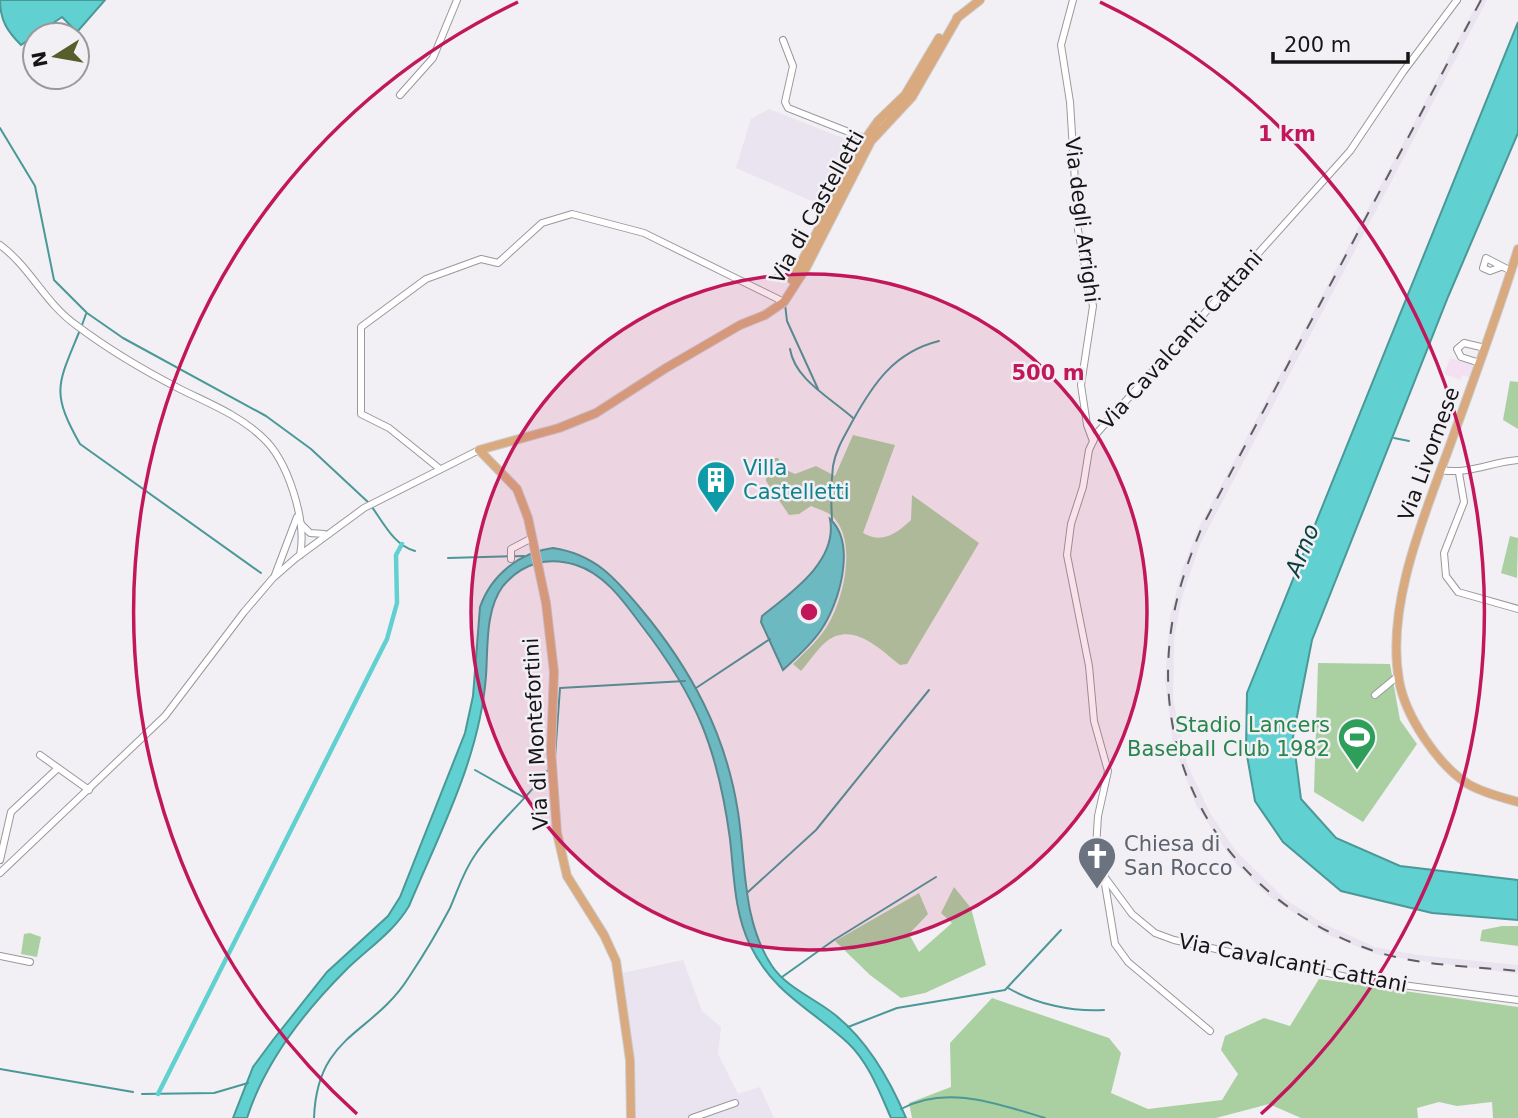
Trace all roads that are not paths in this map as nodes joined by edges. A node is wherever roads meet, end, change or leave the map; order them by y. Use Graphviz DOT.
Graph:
graph roads {
  1 [pos="457,0"];
  2 [pos="980,0"];
  3 [pos="1073,0"];
  4 [pos="1457,0"];
  5 [pos="783,40"];
  6 [pos="400,95"];
  7 [pos="869,139"];
  8 [pos="0,244"];
  9 [pos="1518,249"];
  10 [pos="1501,267"];
  11 [pos="1511,271"];
  12 [pos="782,301"];
  13 [pos="1467,343"];
  14 [pos="1485,348"];
  15 [pos="1464,358"];
  16 [pos="1480,363"];
  17 [pos="1093,440"];
  18 [pos="479,450"];
  19 [pos="1518,460"];
  20 [pos="440,469"];
  21 [pos="1441,470"];
  22 [pos="1459,473"];
  23 [pos="298,515"];
  24 [pos="326,534"];
  25 [pos="291,536"];
  26 [pos="533,541"];
  27 [pos="298,556"];
  28 [pos="511,559"];
  29 [pos="274,578"];
  30 [pos="1518,609"];
  31 [pos="1398,676"];
  32 [pos="1388,685"];
  33 [pos="1401,689"];
  34 [pos="1375,695"];
  35 [pos="40,755"];
  36 [pos="58,768"];
  37 [pos="89,790"];
  38 [pos="1518,802"];
  39 [pos="0,860"];
  40 [pos="0,873"];
  41 [pos="1104,876"];
  42 [pos="0,956"];
  43 [pos="30,962"];
  44 [pos="1518,1000"];
  45 [pos="1210,1031"];
  46 [pos="735,1103"];
  47 [pos="631,1118"];
  48 [pos="692,1118"];
  1 -- 6 [label="street"];
  2 -- 7 [label="main road, Via di Castelletti"];
  3 -- 17 [label="street, Via degli Arrighi"];
  4 -- 17 [label="street, Via Cavalcanti Cattani"];
  5 -- 7 [label="street"];
  7 -- 12 [label="main road, Via di Castelletti"];
  8 -- 23 [label="street"];
  9 -- 11 [label="main road, Via Livornese"];
  10 -- 11 [label="street"];
  11 -- 14 [label="main road, Via Livornese"];
  12 -- 18 [label="main road, Via di Castelletti"];
  12 -- 20 [label="street"];
  13 -- 14 [label="street"];
  13 -- 15 [label="street"];
  13 -- 15 [label="street"];
  14 -- 16 [label="main road, Via Livornese"];
  15 -- 16 [label="street"];
  16 -- 21 [label="main road, Via Livornese"];
  17 -- 41 [label="street, Via Cavalcanti Cattani"];
  18 -- 20 [label="street"];
  18 -- 26 [label="main road, Via di Montefortini"];
  19 -- 22 [label="street"];
  20 -- 24 [label="street"];
  21 -- 22 [label="street"];
  21 -- 31 [label="main road, Via Livornese"];
  22 -- 30 [label="street"];
  23 -- 24 [label="street"];
  23 -- 25 [label="street"];
  23 -- 27 [label="street"];
  24 -- 27 [label="street"];
  25 -- 27 [label="street"];
  25 -- 29 [label="street"];
  26 -- 28 [label="street"];
  26 -- 47 [label="main road, Via di Montefortini"];
  27 -- 29 [label="street"];
  29 -- 37 [label="street"];
  31 -- 32 [label="street"];
  31 -- 33 [label="main road, Via Livornese"];
  32 -- 33 [label="street"];
  32 -- 34 [label="street"];
  33 -- 38 [label="main road, Via Livornese"];
  35 -- 36 [label="street"];
  36 -- 37 [label="street"];
  36 -- 39 [label="street"];
  37 -- 40 [label="street"];
  41 -- 44 [label="street, Via Cavalcanti Cattani"];
  41 -- 45 [label="street"];
  42 -- 43 [label="street"];
  46 -- 48 [label="street"];
}
